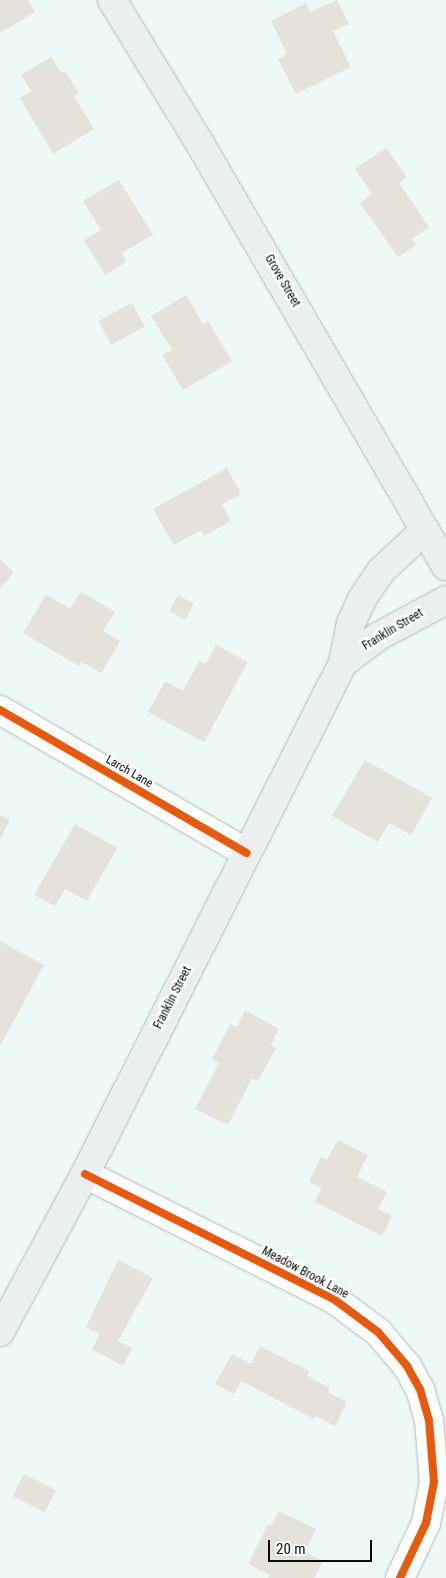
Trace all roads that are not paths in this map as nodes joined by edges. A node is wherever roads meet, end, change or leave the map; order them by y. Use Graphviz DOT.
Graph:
graph roads {
  1 [pos="112,0"];
  2 [pos="425,530"];
  3 [pos="446,566"];
  4 [pos="446,600"];
  5 [pos="343,664"];
  6 [pos="0,710"];
  7 [pos="247,853"];
  8 [pos="85,1174"];
  9 [pos="0,1332"];
  10 [pos="400,1578"];
  1 -- 2 [label="main road, Grove Street"];
  2 -- 3 [label="main road, Grove Street"];
  2 -- 5 [label="main road, Franklin Street"];
  4 -- 5 [label="main road, Franklin Street"];
  5 -- 7 [label="main road, Franklin Street"];
  6 -- 7 [label="street, Larch Lane"];
  7 -- 8 [label="main road, Franklin Street"];
  8 -- 9 [label="main road, Franklin Street"];
  8 -- 10 [label="street, Meadow Brook Lane"];
}
